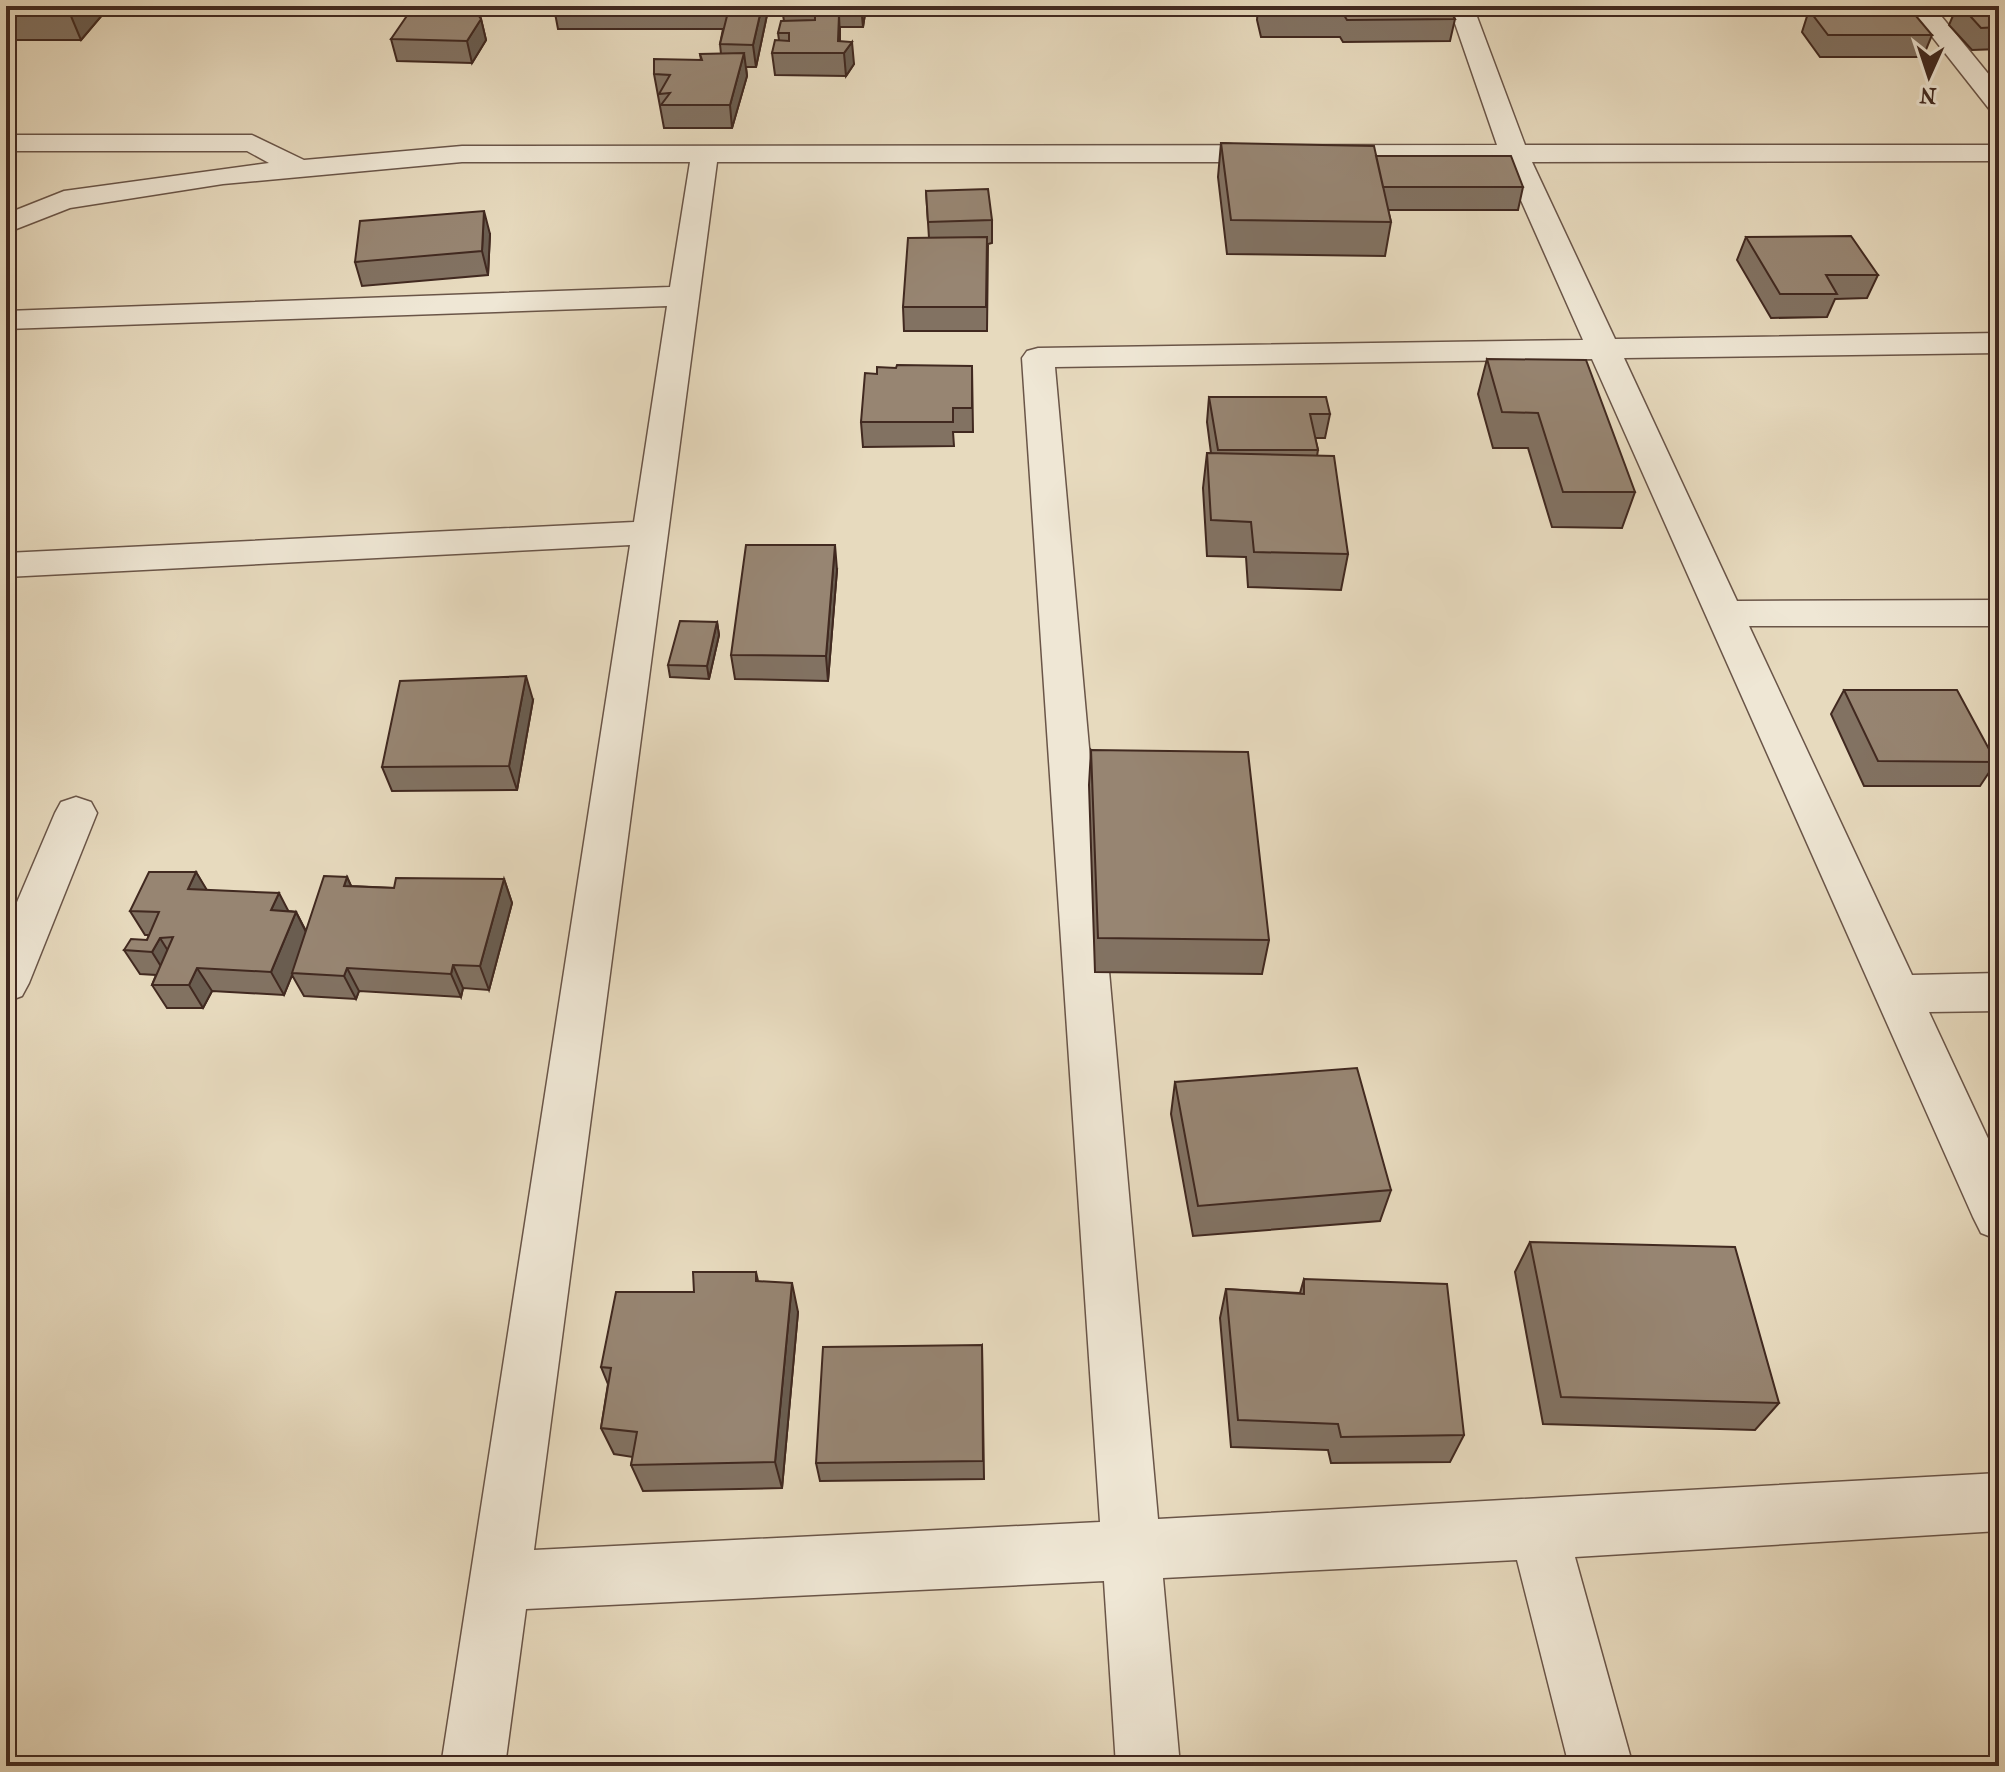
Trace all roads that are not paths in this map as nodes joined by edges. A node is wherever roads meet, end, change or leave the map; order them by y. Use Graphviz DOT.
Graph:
graph roads {
  1 [pos="1461,6"];
  2 [pos="1920,6"];
  3 [pos="1999,104"];
  4 [pos="6,143"];
  5 [pos="705,152"];
  6 [pos="1514,153"];
  7 [pos="1999,153"];
  8 [pos="300,169"];
  9 [pos="6,224"];
  10 [pos="683,296"];
  11 [pos="6,320"];
  12 [pos="1999,343"];
  13 [pos="1602,347"];
  14 [pos="650,533"];
  15 [pos="6,565"];
  16 [pos="1999,613"];
  17 [pos="1724,614"];
  18 [pos="76,813"];
  19 [pos="21,913"];
  20 [pos="6,983"];
  21 [pos="1999,992"];
  22 [pos="1897,994"];
  23 [pos="1999,1217"];
  24 [pos="1999,1502"];
  25 [pos="1538,1530"];
  26 [pos="1130,1548"];
  27 [pos="498,1581"];
  28 [pos="473,1766"];
  29 [pos="1148,1766"];
  30 [pos="1601,1766"];
  1 -- 6 [label="street"];
  2 -- 3 [label="street"];
  4 -- 8 [label="street"];
  5 -- 6 [label="street"];
  5 -- 8 [label="street"];
  5 -- 10 [label="street"];
  6 -- 7 [label="street"];
  6 -- 13 [label="street"];
  8 -- 9 [label="street"];
  10 -- 11 [label="street"];
  10 -- 14 [label="street"];
  12 -- 13 [label="street"];
  13 -- 17 [label="street"];
  13 -- 26 [label="street"];
  14 -- 15 [label="street"];
  14 -- 27 [label="street"];
  16 -- 17 [label="street"];
  17 -- 22 [label="street"];
  18 -- 19 [label="street"];
  19 -- 20 [label="street"];
  21 -- 22 [label="street"];
  22 -- 23 [label="street"];
  24 -- 25 [label="street"];
  25 -- 26 [label="street"];
  25 -- 30 [label="street"];
  26 -- 27 [label="street"];
  26 -- 29 [label="street"];
  27 -- 28 [label="street"];
}
